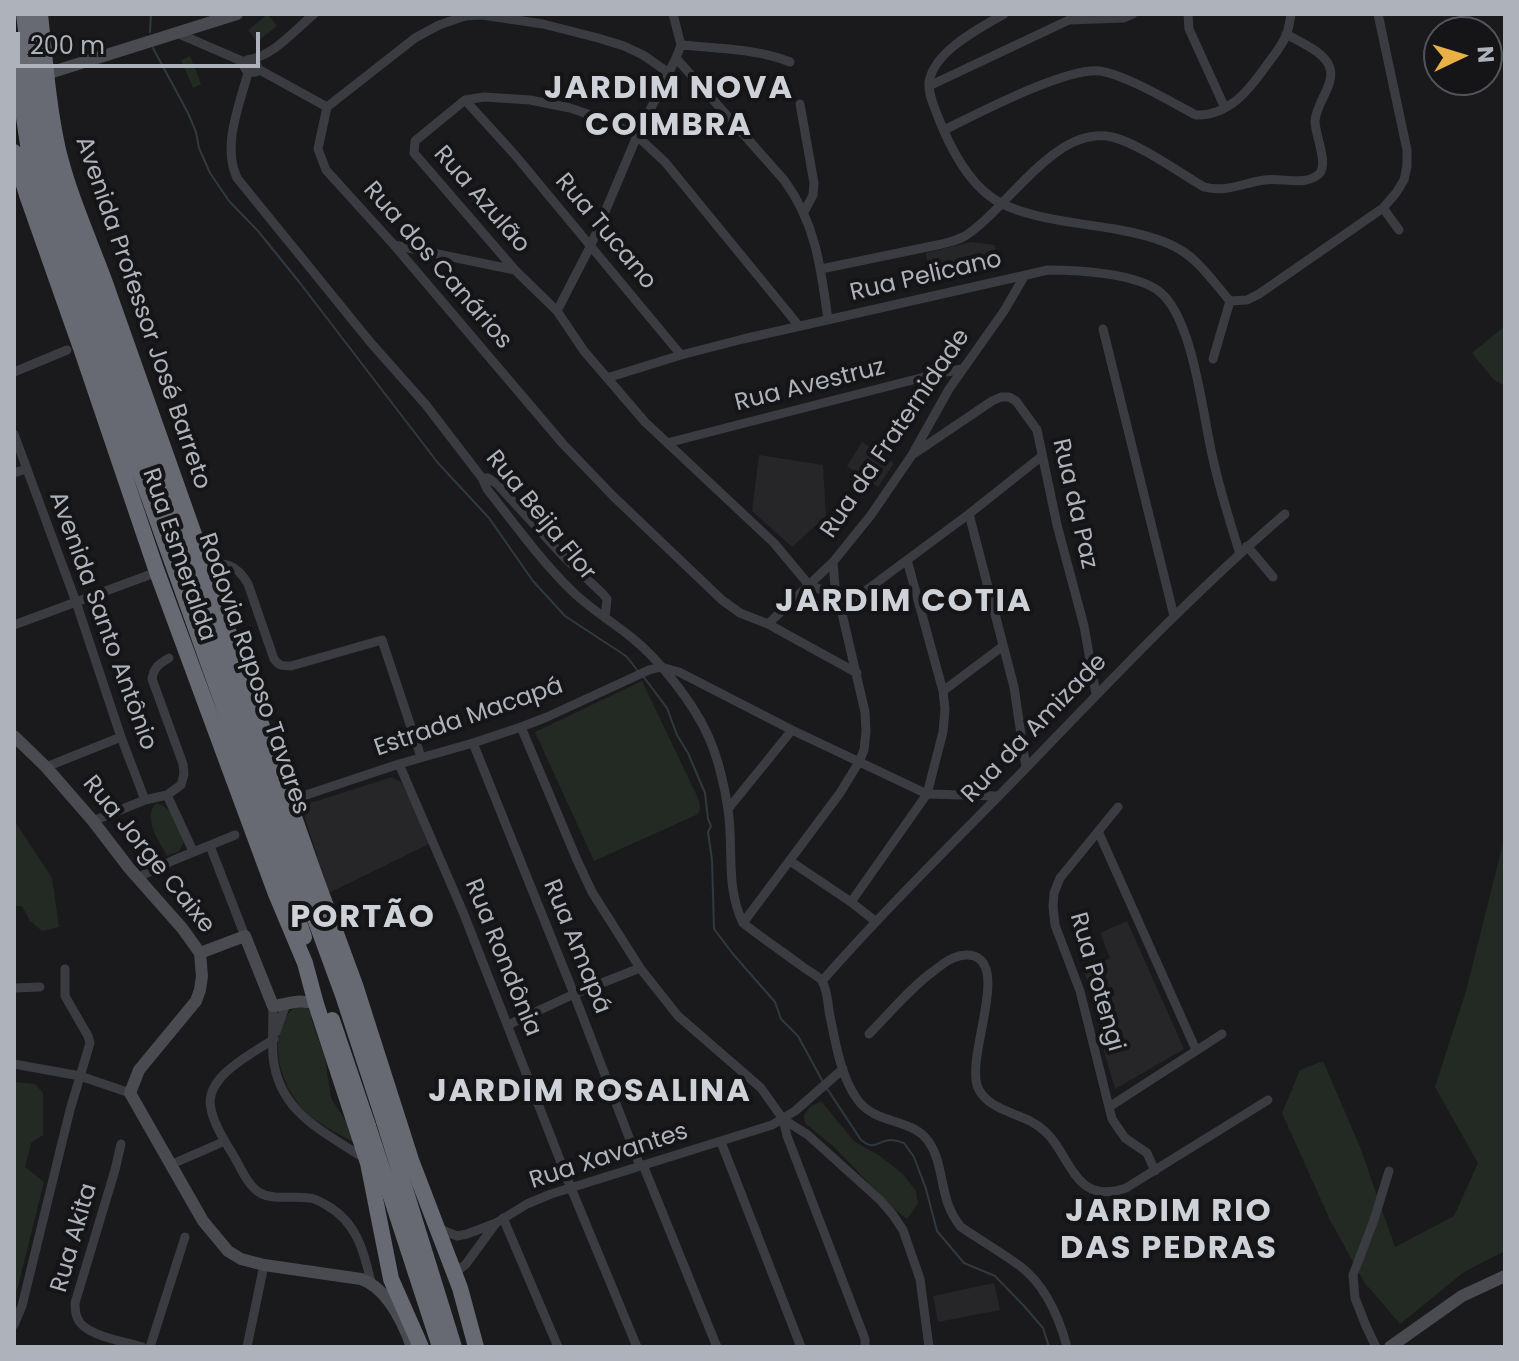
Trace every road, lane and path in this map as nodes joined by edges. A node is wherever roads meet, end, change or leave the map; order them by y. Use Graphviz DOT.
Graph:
graph roads {
  1 [pos="24,14"];
  2 [pos="30,14"];
  3 [pos="40,14"];
  4 [pos="237,14"];
  5 [pos="314,14"];
  6 [pos="673,14"];
  7 [pos="1004,14"];
  8 [pos="1133,14"];
  9 [pos="1188,14"];
  10 [pos="1291,14"];
  11 [pos="1377,14"];
  12 [pos="177,33"];
  13 [pos="1286,34"];
  14 [pos="681,45"];
  15 [pos="14,51"];
  16 [pos="676,58"];
  17 [pos="790,62"];
  18 [pos="251,66"];
  19 [pos="669,73"];
  20 [pos="46,74"];
  21 [pos="929,86"];
  22 [pos="465,100"];
  23 [pos="800,104"];
  24 [pos="327,107"];
  25 [pos="1225,108"];
  26 [pos="944,130"];
  27 [pos="637,136"];
  28 [pos="14,152"];
  29 [pos="1002,204"];
  30 [pos="1383,208"];
  31 [pos="804,212"];
  32 [pos="1399,230"];
  33 [pos="394,245"];
  34 [pos="591,245"];
  35 [pos="821,269"];
  36 [pos="515,270"];
  37 [pos="1025,275"];
  38 [pos="1230,301"];
  39 [pos="557,311"];
  40 [pos="828,320"];
  41 [pos="799,326"];
  42 [pos="1103,329"];
  43 [pos="67,350"];
  44 [pos="681,355"];
  45 [pos="1213,359"];
  46 [pos="962,369"];
  47 [pos="14,372"];
  48 [pos="936,374"];
  49 [pos="607,378"];
  50 [pos="949,389"];
  51 [pos="14,434"];
  52 [pos="667,443"];
  53 [pos="912,455"];
  54 [pos="1042,456"];
  55 [pos="26,469"];
  56 [pos="14,473"];
  57 [pos="482,478"];
  58 [pos="969,514"];
  59 [pos="1285,514"];
  60 [pos="157,523"];
  61 [pos="1244,550"];
  62 [pos="907,560"];
  63 [pos="833,562"];
  64 [pos="203,563"];
  65 [pos="157,572"];
  66 [pos="1273,577"];
  67 [pos="809,585"];
  68 [pos="836,599"];
  69 [pos="76,602"];
  70 [pos="841,609"];
  71 [pos="1174,616"];
  72 [pos="605,618"];
  73 [pos="768,624"];
  74 [pos="14,625"];
  75 [pos="1003,646"];
  76 [pos="169,658"];
  77 [pos="661,667"];
  78 [pos="192,669"];
  79 [pos="857,673"];
  80 [pos="943,691"];
  81 [pos="1096,694"];
  82 [pos="521,727"];
  83 [pos="792,730"];
  84 [pos="14,736"];
  85 [pos="121,737"];
  86 [pos="473,743"];
  87 [pos="421,757"];
  88 [pos="859,762"];
  89 [pos="399,764"];
  90 [pos="46,767"];
  91 [pos="1026,768"];
  92 [pos="927,794"];
  93 [pos="167,795"];
  94 [pos="997,796"];
  95 [pos="145,800"];
  96 [pos="288,801"];
  97 [pos="1118,807"];
  98 [pos="728,809"];
  99 [pos="93,821"];
  100 [pos="1098,831"];
  101 [pos="235,835"];
  102 [pos="210,846"];
  103 [pos="193,851"];
  104 [pos="790,861"];
  105 [pos="137,878"];
  106 [pos="851,902"];
  107 [pos="875,921"];
  108 [pos="743,923"];
  109 [pos="245,936"];
  110 [pos="200,953"];
  111 [pos="640,968"];
  112 [pos="65,969"];
  113 [pos="307,971"];
  114 [pos="822,981"];
  115 [pos="40,987"];
  116 [pos="14,988"];
  117 [pos="574,994"];
  118 [pos="316,1004"];
  119 [pos="279,1005"];
  120 [pos="508,1025"];
  121 [pos="869,1034"];
  122 [pos="1222,1034"];
  123 [pos="274,1039"];
  124 [pos="1196,1050"];
  125 [pos="14,1064"];
  126 [pos="843,1069"];
  127 [pos="80,1076"];
  128 [pos="130,1093"];
  129 [pos="1268,1100"];
  130 [pos="1109,1107"];
  131 [pos="783,1119"];
  132 [pos="376,1123"];
  133 [pos="225,1141"];
  134 [pos="721,1142"];
  135 [pos="121,1144"];
  136 [pos="364,1159"];
  137 [pos="170,1165"];
  138 [pos="642,1166"];
  139 [pos="1155,1171"];
  140 [pos="1389,1171"];
  141 [pos="571,1188"];
  142 [pos="1375,1188"];
  143 [pos="500,1220"];
  144 [pos="1374,1220"];
  145 [pos="436,1227"];
  146 [pos="185,1237"];
  147 [pos="264,1265"];
  148 [pos="389,1269"];
  149 [pos="450,1275"];
  150 [pos="1505,1276"];
  151 [pos="371,1282"];
  152 [pos="401,1302"];
  153 [pos="14,1325"];
  154 [pos="142,1347"];
  155 [pos="150,1347"];
  156 [pos="247,1347"];
  157 [pos="412,1347"];
  158 [pos="421,1347"];
  159 [pos="440,1347"];
  160 [pos="454,1347"];
  161 [pos="476,1347"];
  162 [pos="558,1347"];
  163 [pos="637,1347"];
  164 [pos="717,1347"];
  165 [pos="801,1347"];
  166 [pos="865,1347"];
  167 [pos="929,1347"];
  168 [pos="1067,1347"];
  169 [pos="1376,1347"];
  170 [pos="1390,1347"];
  1 -- 132 [label="highway, Rodovia Raposo Tavares"];
  2 -- 20 [label="highway"];
  3 -- 20 [label="highway, Avenida Professor José Barreto"];
  4 -- 12 [label="main road"];
  5 -- 18 [label="street"];
  6 -- 14 [label="street"];
  7 -- 21 [label="street"];
  8 -- 21 [label="street"];
  9 -- 25 [label="street"];
  10 -- 13 [label="street"];
  11 -- 30 [label="street"];
  12 -- 18 [label="street"];
  12 -- 20 [label="main road"];
  13 -- 25 [label="street"];
  13 -- 29 [label="street"];
  14 -- 16 [label="street"];
  14 -- 17 [label="street"];
  15 -- 60 [label="highway, Rodovia Raposo Tavares"];
  16 -- 19 [label="street"];
  16 -- 31 [label="street"];
  18 -- 24 [label="street"];
  18 -- 57 [label="street, Rua Beija Flor"];
  19 -- 24 [label="street"];
  19 -- 27 [label="street"];
  20 -- 64 [label="highway, Avenida Professor José Barreto"];
  21 -- 26 [label="street"];
  22 -- 27 [label="street"];
  22 -- 34 [label="street, Rua Tucano"];
  22 -- 36 [label="street, Rua Azulão"];
  23 -- 31 [label="street"];
  24 -- 33 [label="street, Rua dos Canários"];
  25 -- 26 [label="street"];
  26 -- 29 [label="street"];
  27 -- 34 [label="street"];
  27 -- 41 [label="street"];
  28 -- 65 [label="highway, Rua Esmeralda"];
  29 -- 35 [label="street"];
  29 -- 38 [label="street"];
  30 -- 32 [label="street"];
  30 -- 38 [label="street"];
  31 -- 35 [label="street"];
  33 -- 36 [label="street"];
  33 -- 73 [label="street, Rua dos Canários"];
  34 -- 39 [label="street"];
  34 -- 44 [label="street, Rua Tucano"];
  35 -- 40 [label="street"];
  36 -- 39 [label="street, Rua Azulão"];
  37 -- 40 [label="street, Rua Pelicano"];
  37 -- 46 [label="street, Rua da Fraternidade"];
  37 -- 61 [label="street, Rua Pelicano"];
  38 -- 45 [label="street"];
  39 -- 49 [label="street, Rua Azulão"];
  40 -- 41 [label="street, Rua Pelicano"];
  41 -- 44 [label="street, Rua Pelicano"];
  42 -- 71 [label="street"];
  43 -- 47 [label="street"];
  44 -- 49 [label="street, Rua Pelicano"];
  46 -- 48 [label="street, Rua Avestruz"];
  46 -- 50 [label="street, Rua da Fraternidade"];
  48 -- 50 [label="street"];
  48 -- 52 [label="street, Rua Avestruz"];
  49 -- 52 [label="street, Rua Azulão"];
  50 -- 53 [label="street, Rua da Fraternidade"];
  51 -- 55 [label="street, Avenida Santo Antônio"];
  52 -- 67 [label="street, Rua Azulão"];
  53 -- 54 [label="street, Rua da Paz"];
  53 -- 63 [label="street, Rua da Fraternidade"];
  54 -- 58 [label="street"];
  54 -- 81 [label="street, Rua da Paz"];
  55 -- 56 [label="street"];
  55 -- 69 [label="street, Avenida Santo Antônio"];
  57 -- 72 [label="street, Rua Beija Flor"];
  57 -- 72 [label="street"];
  58 -- 62 [label="street"];
  58 -- 75 [label="street"];
  59 -- 61 [label="street, Rua da Amizade"];
  60 -- 78 [label="highway"];
  60 -- 132 [label="highway, Rodovia Raposo Tavares"];
  61 -- 66 [label="street"];
  61 -- 71 [label="street, Rua da Amizade"];
  62 -- 70 [label="street"];
  62 -- 80 [label="street"];
  63 -- 67 [label="street"];
  63 -- 68 [label="street, Rua da Fraternidade"];
  64 -- 87 [label="street"];
  64 -- 96 [label="highway, Avenida Professor José Barreto"];
  65 -- 69 [label="street"];
  65 -- 78 [label="highway, Rua Esmeralda"];
  67 -- 68 [label="street, Rua Azulão"];
  67 -- 73 [label="street"];
  68 -- 70 [label="street, Rua da Fraternidade"];
  69 -- 74 [label="street"];
  69 -- 85 [label="street, Avenida Santo Antônio"];
  70 -- 79 [label="street, Rua da Fraternidade"];
  71 -- 81 [label="street, Rua da Amizade"];
  72 -- 77 [label="street, Rua Beija Flor"];
  73 -- 79 [label="street, Rua dos Canários"];
  75 -- 80 [label="street"];
  75 -- 91 [label="street"];
  76 -- 93 [label="street"];
  77 -- 82 [label="street, Estrada Macapá"];
  77 -- 83 [label="street, Rua Beija Flor"];
  77 -- 98 [label="street"];
  78 -- 113 [label="highway, Rua Esmeralda"];
  79 -- 88 [label="street, Rua da Fraternidade"];
  80 -- 92 [label="street"];
  81 -- 91 [label="street, Rua da Amizade"];
  82 -- 86 [label="street, Estrada Macapá"];
  82 -- 111 [label="street"];
  83 -- 88 [label="street, Rua Beija Flor"];
  83 -- 98 [label="street"];
  84 -- 90 [label="main road, Rua Jorge Caixe"];
  85 -- 90 [label="street"];
  85 -- 95 [label="street, Avenida Santo Antônio"];
  86 -- 87 [label="street, Estrada Macapá"];
  86 -- 117 [label="street, Rua Amapá"];
  87 -- 89 [label="street, Estrada Macapá"];
  88 -- 92 [label="street, Rua Beija Flor"];
  88 -- 104 [label="street"];
  89 -- 96 [label="street, Estrada Macapá"];
  89 -- 120 [label="street, Rua Rondônia"];
  90 -- 99 [label="main road, Rua Jorge Caixe"];
  91 -- 94 [label="street, Rua da Amizade"];
  92 -- 94 [label="street, Rua Beija Flor"];
  92 -- 106 [label="street"];
  93 -- 95 [label="street"];
  93 -- 103 [label="street"];
  94 -- 107 [label="street, Rua da Amizade"];
  95 -- 99 [label="street"];
  96 -- 145 [label="highway, Avenida Professor José Barreto"];
  97 -- 100 [label="street, Rua Potengi"];
  98 -- 108 [label="street"];
  99 -- 105 [label="main road, Rua Jorge Caixe"];
  100 -- 124 [label="street"];
  100 -- 130 [label="street, Rua Potengi"];
  101 -- 102 [label="street"];
  102 -- 103 [label="street"];
  102 -- 109 [label="street"];
  103 -- 105 [label="street"];
  104 -- 106 [label="street"];
  104 -- 108 [label="street"];
  105 -- 110 [label="main road, Rua Jorge Caixe"];
  106 -- 107 [label="street"];
  107 -- 114 [label="street, Rua da Amizade"];
  108 -- 114 [label="street"];
  109 -- 110 [label="main road"];
  109 -- 119 [label="main road"];
  110 -- 128 [label="main road, Rua Jorge Caixe"];
  111 -- 117 [label="street"];
  111 -- 131 [label="street"];
  112 -- 127 [label="street"];
  113 -- 118 [label="highway"];
  113 -- 119 [label="main road"];
  114 -- 126 [label="street"];
  115 -- 116 [label="street"];
  117 -- 120 [label="street"];
  117 -- 138 [label="street, Rua Amapá"];
  118 -- 119 [label="main road"];
  118 -- 136 [label="highway"];
  119 -- 123 [label="street"];
  120 -- 141 [label="street, Rua Rondônia"];
  121 -- 139 [label="street"];
  122 -- 124 [label="street"];
  123 -- 133 [label="street"];
  123 -- 136 [label="street"];
  124 -- 130 [label="street"];
  125 -- 127 [label="street"];
  126 -- 131 [label="street, Rua Xavantes"];
  126 -- 168 [label="street"];
  127 -- 128 [label="street"];
  127 -- 153 [label="street"];
  128 -- 137 [label="main road"];
  129 -- 139 [label="street"];
  130 -- 139 [label="street, Rua Potengi"];
  131 -- 134 [label="street, Rua Xavantes"];
  131 -- 166 [label="street"];
  131 -- 167 [label="street"];
  132 -- 159 [label="highway, Rodovia Raposo Tavares, bridge"];
  132 -- 160 [label="highway, Rodovia Raposo Tavares, bridge"];
  133 -- 137 [label="street"];
  133 -- 151 [label="street"];
  134 -- 138 [label="street, Rua Xavantes"];
  134 -- 165 [label="street"];
  135 -- 154 [label="street, Rua Akita"];
  136 -- 148 [label="highway"];
  137 -- 147 [label="main road"];
  138 -- 141 [label="street, Rua Xavantes"];
  138 -- 164 [label="street, Rua Amapá"];
  140 -- 144 [label="street"];
  141 -- 143 [label="street, Rua Xavantes"];
  141 -- 163 [label="street, Rua Rondônia"];
  142 -- 144 [label="street"];
  143 -- 145 [label="street, Rua Xavantes"];
  143 -- 149 [label="street, Rua Xavantes"];
  143 -- 162 [label="street"];
  144 -- 169 [label="street"];
  145 -- 149 [label="highway, Avenida Professor José Barreto"];
  146 -- 155 [label="street"];
  147 -- 151 [label="main road"];
  147 -- 156 [label="street"];
  148 -- 149 [label="highway"];
  148 -- 152 [label="highway"];
  149 -- 152 [label="highway"];
  149 -- 161 [label="highway, Avenida Professor José Barreto"];
  150 -- 170 [label="main road"];
  151 -- 157 [label="main road"];
  152 -- 158 [label="highway"];
}
